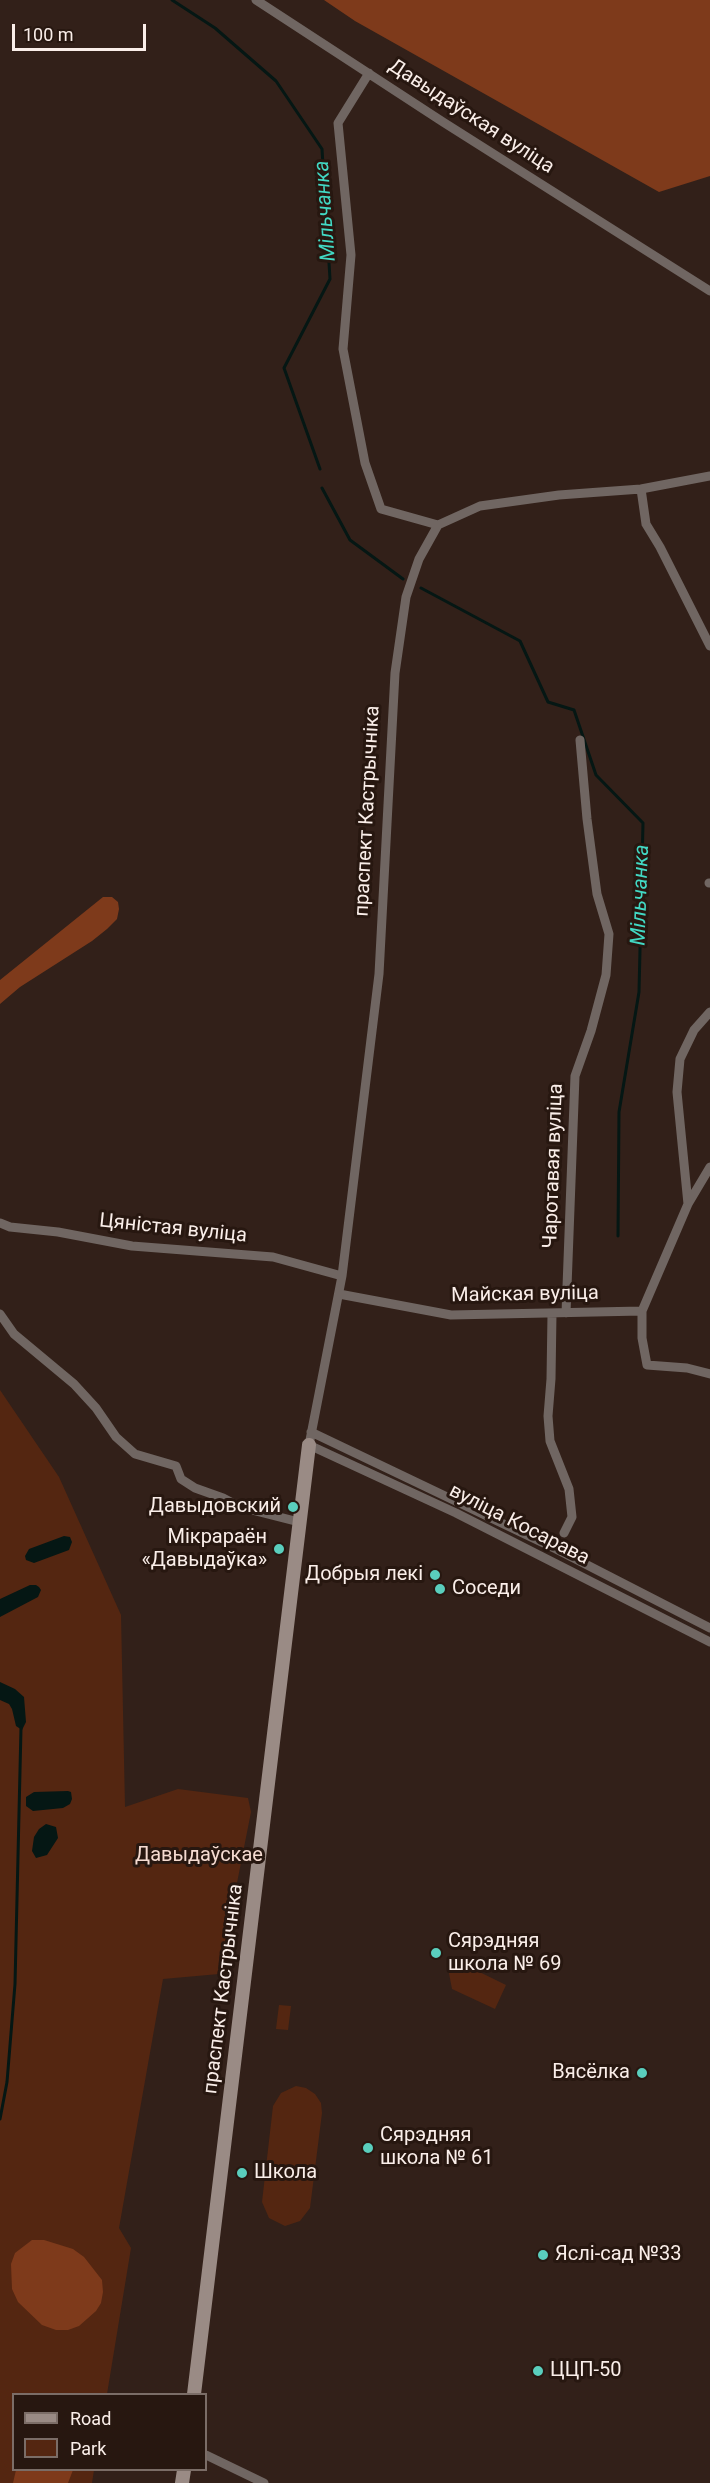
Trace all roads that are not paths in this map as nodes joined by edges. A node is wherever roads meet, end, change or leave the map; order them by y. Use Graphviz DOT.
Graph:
graph roads {
  1 [pos="256,0"];
  2 [pos="369,73"];
  3 [pos="710,291"];
  4 [pos="710,476"];
  5 [pos="641,489"];
  6 [pos="438,525"];
  7 [pos="710,646"];
  8 [pos="580,740"];
  9 [pos="710,1012"];
  10 [pos="710,1167"];
  11 [pos="688,1204"];
  12 [pos="0,1223"];
  13 [pos="342,1276"];
  14 [pos="339,1294"];
  15 [pos="642,1311"];
  16 [pos="566,1313"];
  17 [pos="0,1314"];
  18 [pos="552,1314"];
  19 [pos="710,1374"];
  20 [pos="310,1438"];
  21 [pos="299,1521"];
  22 [pos="564,1533"];
  23 [pos="710,1628"];
  24 [pos="710,1642"];
  25 [pos="194,2393"];
  26 [pos="207,2455"];
  27 [pos="264,2483"];
  1 -- 2 [label="street"];
  2 -- 3 [label="street, Давыдаўская вуліца"];
  2 -- 6 [label="street, Давыдаўская вуліца"];
  4 -- 5 [label="street"];
  5 -- 6 [label="street"];
  5 -- 7 [label="street"];
  6 -- 13 [label="street, праспект Кастрычніка"];
  8 -- 16 [label="street, Чаротавая вуліца"];
  9 -- 11 [label="street"];
  10 -- 11 [label="street"];
  11 -- 15 [label="street"];
  12 -- 13 [label="street, Цяністая вуліца"];
  13 -- 14 [label="street, праспект Кастрычніка"];
  14 -- 18 [label="street, Майская вуліца"];
  14 -- 20 [label="street, праспект Кастрычніка"];
  15 -- 16 [label="street, Майская вуліца"];
  15 -- 19 [label="street"];
  16 -- 18 [label="street, Майская вуліца"];
  17 -- 21 [label="street"];
  18 -- 22 [label="street"];
  20 -- 21 [label="main road, праспект Кастрычніка"];
  20 -- 23 [label="street, вуліца Косарава"];
  20 -- 24 [label="street, вуліца Косарава"];
  21 -- 25 [label="main road, праспект Кастрычніка"];
  26 -- 27 [label="street"];
}
